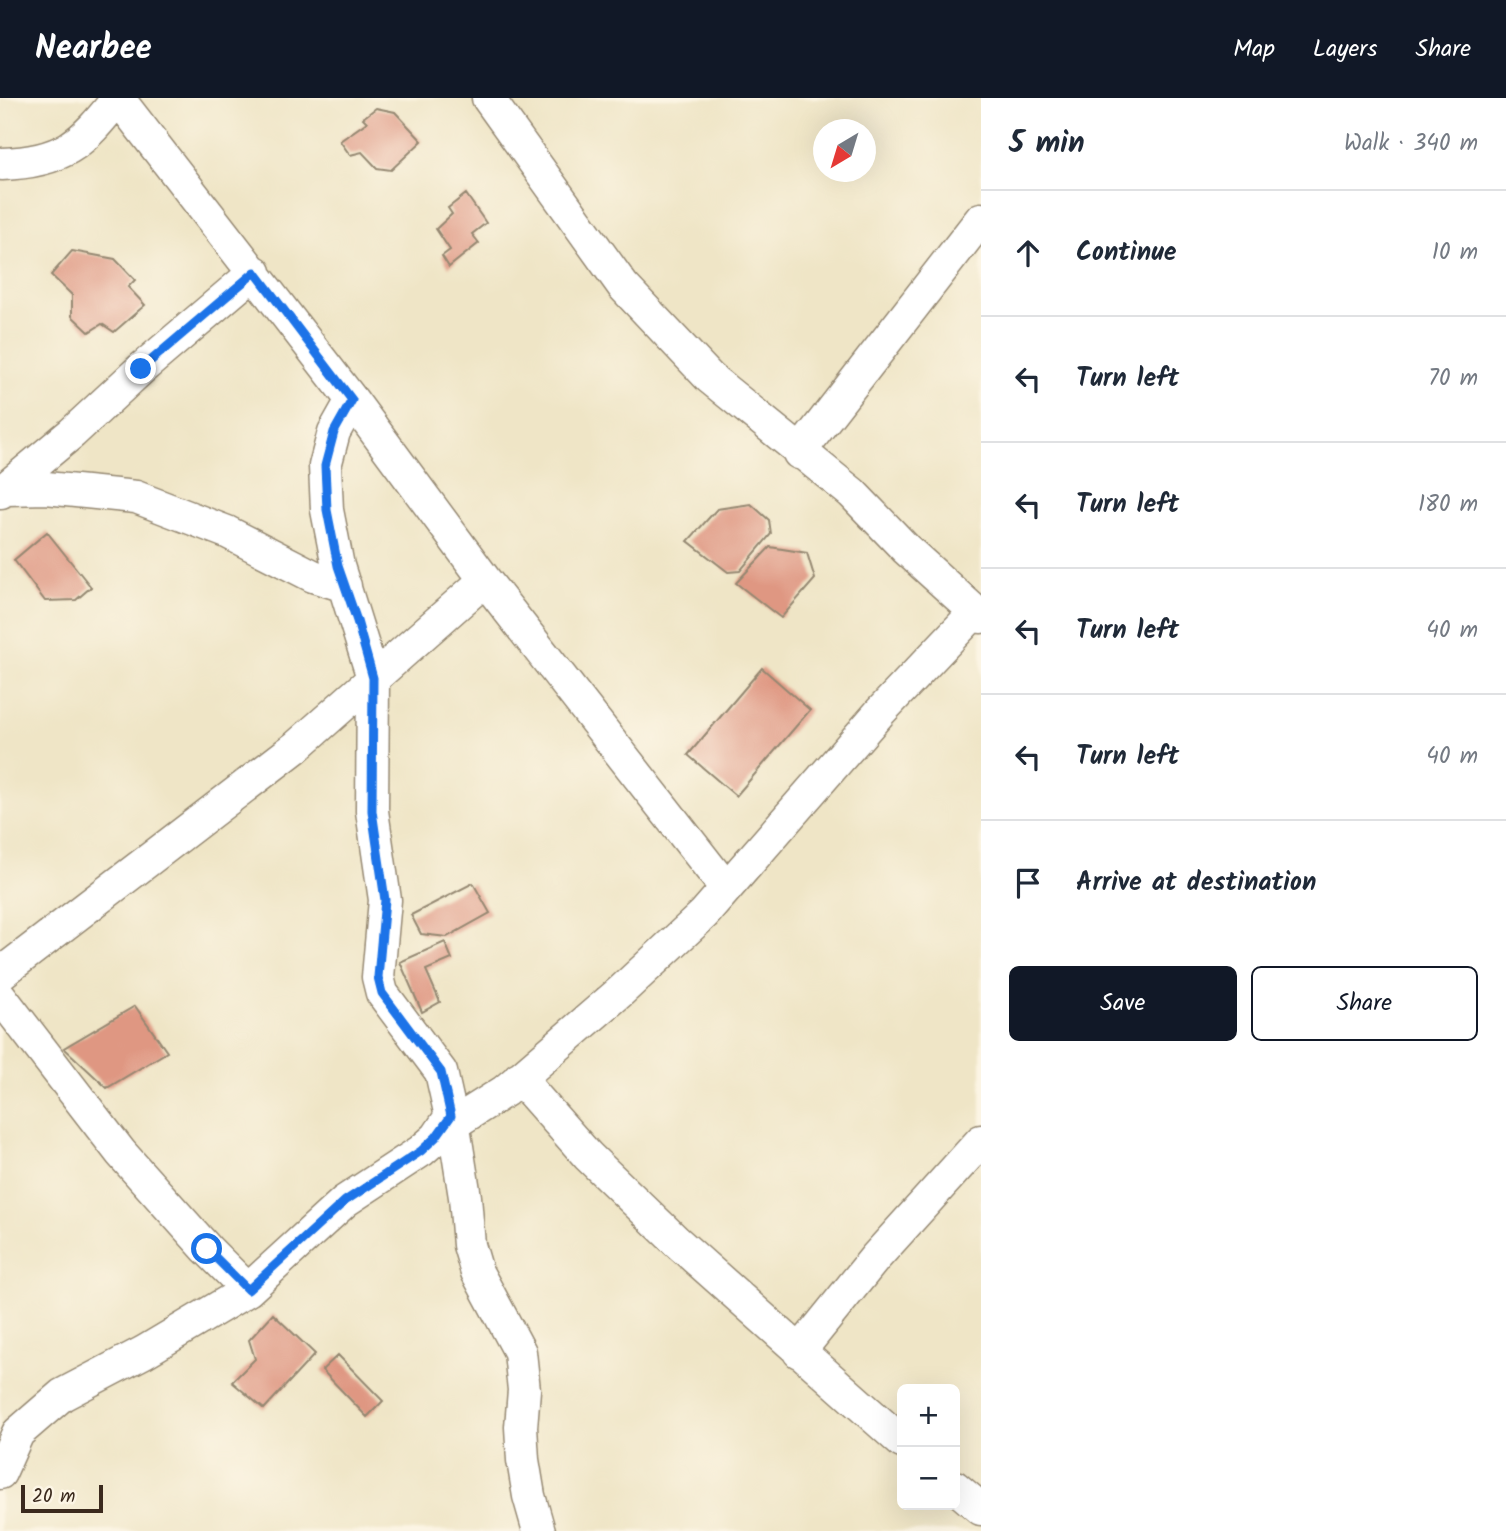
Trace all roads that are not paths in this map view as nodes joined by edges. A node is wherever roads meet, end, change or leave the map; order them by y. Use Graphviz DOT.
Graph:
graph roads {
  1 [pos="488,98"];
  2 [pos="139,105"];
  3 [pos="2,164"];
  4 [pos="981,219"];
  5 [pos="255,272"];
  6 [pos="352,400"];
  7 [pos="799,453"];
  8 [pos="3,491"];
  9 [pos="485,580"];
  10 [pos="345,586"];
  11 [pos="978,615"];
  12 [pos="373,678"];
  13 [pos="725,887"];
  14 [pos="0,974"];
  15 [pos="0,996"];
  16 [pos="519,1078"];
  17 [pos="452,1120"];
  18 [pos="981,1140"];
  19 [pos="248,1290"];
  20 [pos="799,1352"];
  21 [pos="897,1437"];
  22 [pos="0,1473"];
  23 [pos="960,1491"];
  24 [pos="981,1509"];
  25 [pos="539,1531"];
  1 -- 7 [label="street"];
  2 -- 3 [label="street"];
  2 -- 5 [label="street"];
  4 -- 7 [label="street"];
  5 -- 6 [label="street"];
  5 -- 8 [label="street"];
  6 -- 9 [label="street"];
  6 -- 10 [label="street"];
  7 -- 11 [label="street"];
  8 -- 10 [label="street"];
  9 -- 12 [label="street"];
  9 -- 13 [label="street"];
  10 -- 12 [label="street"];
  11 -- 13 [label="street"];
  12 -- 14 [label="street"];
  12 -- 17 [label="street"];
  13 -- 16 [label="street"];
  15 -- 19 [label="street"];
  16 -- 17 [label="street"];
  16 -- 20 [label="street"];
  17 -- 19 [label="street"];
  17 -- 25 [label="street"];
  18 -- 20 [label="street"];
  19 -- 22 [label="street"];
  20 -- 21 [label="street"];
  23 -- 24 [label="street"];
}
